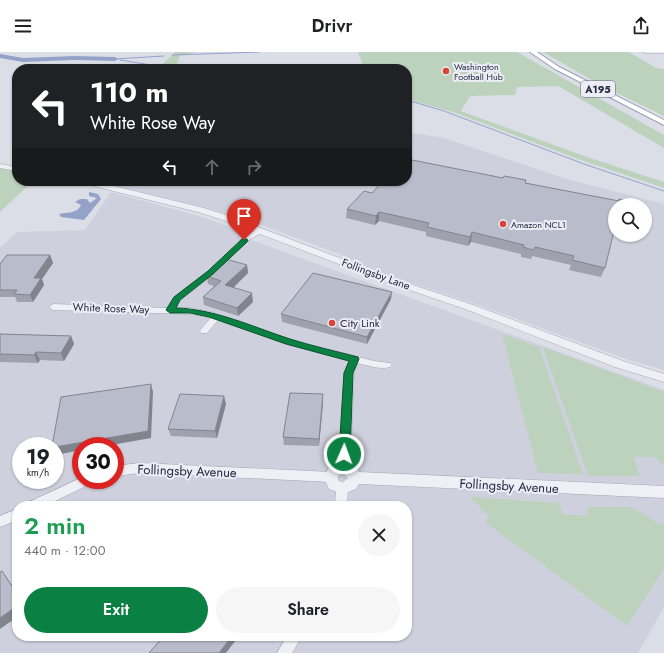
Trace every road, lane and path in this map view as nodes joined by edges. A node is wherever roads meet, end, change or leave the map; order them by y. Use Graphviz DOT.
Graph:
graph roads {
  1 [pos="533,52"];
  2 [pos="645,52"];
  3 [pos="664,52"];
  4 [pos="652,58"];
  5 [pos="664,123"];
  6 [pos="0,166"];
  7 [pos="12,168"];
  8 [pos="104,186"];
  9 [pos="261,231"];
  10 [pos="52,307"];
  11 [pos="170,310"];
  12 [pos="217,317"];
  13 [pos="204,331"];
  14 [pos="354,359"];
  15 [pos="387,365"];
  16 [pos="664,378"];
  17 [pos="344,468"];
  18 [pos="124,470"];
  19 [pos="331,477"];
  20 [pos="355,478"];
  21 [pos="72,488"];
  22 [pos="342,488"];
  23 [pos="664,492"];
  24 [pos="44,501"];
  25 [pos="341,501"];
  26 [pos="12,516"];
  27 [pos="0,522"];
  28 [pos="292,641"];
  29 [pos="284,653"];
  1 -- 5 [label="main road, A195"];
  2 -- 3 [label="street"];
  2 -- 4 [label="street"];
  6 -- 7 [label="street"];
  8 -- 9 [label="street, Follingsby Lane"];
  9 -- 11 [label="street"];
  9 -- 16 [label="street, Follingsby Lane"];
  10 -- 11 [label="street, White Rose Way"];
  11 -- 12 [label="street, White Rose Way"];
  12 -- 13 [label="street"];
  12 -- 14 [label="street, White Rose Way"];
  14 -- 15 [label="street, White Rose Way"];
  14 -- 17 [label="street"];
  17 -- 19 [label="street"];
  17 -- 20 [label="street"];
  18 -- 19 [label="street, Follingsby Avenue"];
  19 -- 22 [label="street"];
  20 -- 22 [label="street"];
  20 -- 23 [label="street, Follingsby Avenue"];
  21 -- 24 [label="street"];
  22 -- 25 [label="street"];
  26 -- 27 [label="street"];
  28 -- 29 [label="street"];
}
